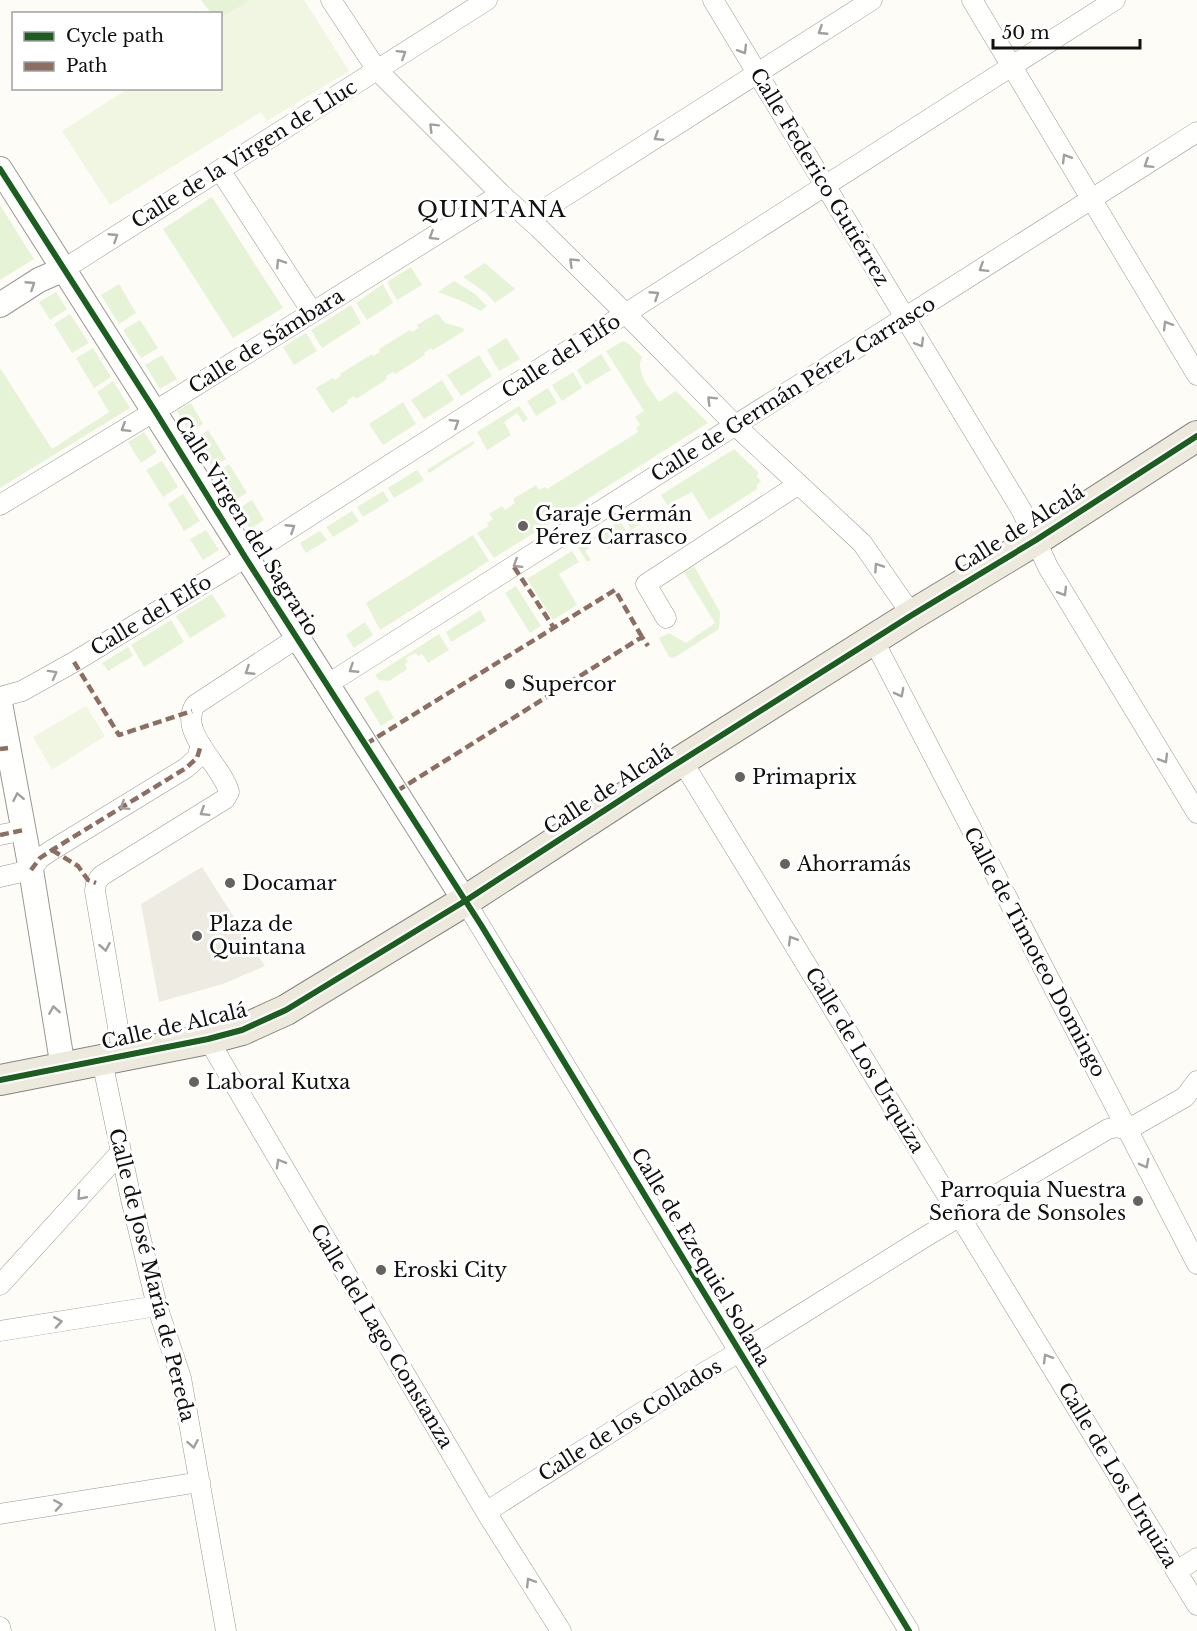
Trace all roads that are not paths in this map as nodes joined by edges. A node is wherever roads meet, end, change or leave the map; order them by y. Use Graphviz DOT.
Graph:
graph roads {
  1 [pos="331,0"];
  2 [pos="487,0"];
  3 [pos="713,0"];
  4 [pos="872,0"];
  5 [pos="972,0"];
  6 [pos="1115,0"];
  7 [pos="1011,67"];
  8 [pos="377,70"];
  9 [pos="757,73"];
  10 [pos="1197,132"];
  11 [pos="0,169"];
  12 [pos="220,170"];
  13 [pos="826,186"];
  14 [pos="501,194"];
  15 [pos="1091,200"];
  16 [pos="529,219"];
  17 [pos="64,269"];
  18 [pos="0,305"];
  19 [pos="312,312"];
  20 [pos="626,314"];
  21 [pos="905,318"];
  22 [pos="1197,375"];
  23 [pos="155,411"];
  24 [pos="736,426"];
  25 [pos="1197,436"];
  26 [pos="799,484"];
  27 [pos="0,506"];
  28 [pos="1036,540"];
  29 [pos="245,557"];
  30 [pos="912,615"];
  31 [pos="666,618"];
  32 [pos="297,638"];
  33 [pos="873,641"];
  34 [pos="328,684"];
  35 [pos="0,697"];
  36 [pos="0,703"];
  37 [pos="201,745"];
  38 [pos="4,748"];
  39 [pos="682,761"];
  40 [pos="1197,813"];
  41 [pos="24,830"];
  42 [pos="0,835"];
  43 [pos="31,870"];
  44 [pos="0,877"];
  45 [pos="465,901"];
  46 [pos="208,1039"];
  47 [pos="112,1059"];
  48 [pos="63,1068"];
  49 [pos="0,1080"];
  50 [pos="1197,1081"];
  51 [pos="1127,1130"];
  52 [pos="120,1153"];
  53 [pos="960,1216"];
  54 [pos="1197,1264"];
  55 [pos="0,1286"];
  56 [pos="157,1306"];
  57 [pos="0,1331"];
  58 [pos="740,1352"];
  59 [pos="200,1482"];
  60 [pos="486,1512"];
  61 [pos="0,1514"];
  62 [pos="1197,1558"];
  63 [pos="1177,1571"];
  64 [pos="1197,1605"];
  65 [pos="226,1631"];
  66 [pos="561,1631"];
  67 [pos="909,1631"];
  1 -- 8 [label="street"];
  8 -- 2 [label="street, Calle de la Virgen de Lluc, one-way"];
  3 -- 9 [label="street, Calle Federico Gutiérrez, one-way"];
  4 -- 9 [label="street, one-way"];
  5 -- 7 [label="street"];
  6 -- 7 [label="street, Calle del Elfo"];
  7 -- 13 [label="street, Calle del Elfo"];
  15 -- 7 [label="street, one-way"];
  8 -- 12 [label="street, Calle de la Virgen de Lluc"];
  14 -- 8 [label="street, one-way"];
  9 -- 13 [label="street, Calle Federico Gutiérrez"];
  9 -- 16 [label="street, one-way"];
  10 -- 15 [label="street, Calle de Germán Pérez Carrasco, one-way"];
  11 -- 17 [label="street, Calle Virgen del Sagrario"];
  17 -- 12 [label="street, Calle de la Virgen de Lluc, one-way"];
  19 -- 12 [label="street, one-way"];
  20 -- 13 [label="street, Calle del Elfo, one-way"];
  13 -- 21 [label="street, Calle Federico Gutiérrez"];
  14 -- 16 [label="street"];
  14 -- 19 [label="street, Calle de Sámbara, one-way"];
  15 -- 21 [label="street, Calle de Germán Pérez Carrasco, one-way"];
  22 -- 15 [label="street, one-way"];
  20 -- 16 [label="street, one-way"];
  18 -- 17 [label="street, Calle de la Virgen de Lluc, one-way"];
  17 -- 23 [label="street, Calle Virgen del Sagrario"];
  19 -- 23 [label="street, Calle de Sámbara"];
  24 -- 20 [label="street, one-way"];
  29 -- 20 [label="street, Calle del Elfo, one-way"];
  21 -- 24 [label="street, Calle de Germán Pérez Carrasco"];
  21 -- 28 [label="street, Calle Federico Gutiérrez, one-way"];
  23 -- 27 [label="street, Calle de Sámbara, one-way"];
  23 -- 29 [label="street, Calle Virgen del Sagrario"];
  24 -- 26 [label="street"];
  24 -- 34 [label="street, Calle de Germán Pérez Carrasco, one-way"];
  25 -- 28 [label="main road, Calle de Alcalá"];
  30 -- 26 [label="street, one-way"];
  26 -- 31 [label="street"];
  28 -- 30 [label="main road, Calle de Alcalá"];
  28 -- 40 [label="street, Calle Federico Gutiérrez, one-way"];
  29 -- 32 [label="street, Calle Virgen del Sagrario"];
  35 -- 29 [label="street, Calle del Elfo, one-way"];
  30 -- 33 [label="main road, Calle de Alcalá"];
  32 -- 34 [label="street, Calle Virgen del Sagrario"];
  32 -- 37 [label="street, one-way"];
  33 -- 39 [label="main road, Calle de Alcalá"];
  33 -- 51 [label="street, Calle de Timoteo Domingo, one-way"];
  34 -- 45 [label="street, Calle Virgen del Sagrario"];
  36 -- 38 [label="street"];
  37 -- 43 [label="street, one-way"];
  37 -- 47 [label="street, Calle de José María de Pereda, one-way"];
  41 -- 38 [label="street, one-way"];
  39 -- 45 [label="main road, Calle de Alcalá"];
  53 -- 39 [label="street, Calle de Los Urquiza, one-way"];
  41 -- 42 [label="street"];
  41 -- 43 [label="street"];
  43 -- 44 [label="street"];
  48 -- 43 [label="street, one-way"];
  45 -- 46 [label="main road, Calle de Alcalá"];
  45 -- 58 [label="street, Calle de Ezequiel Solana"];
  46 -- 47 [label="main road, Calle de Alcalá"];
  60 -- 46 [label="street, Calle del Lago Constanza, one-way"];
  47 -- 48 [label="main road, Calle de Alcalá"];
  47 -- 52 [label="street, Calle de José María de Pereda"];
  48 -- 49 [label="main road, Calle de Alcalá"];
  50 -- 51 [label="street"];
  51 -- 53 [label="street, Calle de los Collados"];
  51 -- 54 [label="street, Calle de Timoteo Domingo, one-way"];
  52 -- 55 [label="street, one-way"];
  52 -- 56 [label="street, Calle de José María de Pereda"];
  53 -- 58 [label="street, Calle de los Collados"];
  63 -- 53 [label="street, Calle de Los Urquiza, one-way"];
  57 -- 56 [label="street, one-way"];
  56 -- 59 [label="street, Calle de José María de Pereda, one-way"];
  58 -- 60 [label="street, Calle de los Collados"];
  58 -- 67 [label="street, Calle de Ezequiel Solana"];
  61 -- 59 [label="street, one-way"];
  59 -- 65 [label="street, Calle de José María de Pereda"];
  66 -- 60 [label="street, Calle del Lago Constanza, one-way"];
  62 -- 63 [label="street"];
  63 -- 64 [label="street, Calle de Los Urquiza"];
}
